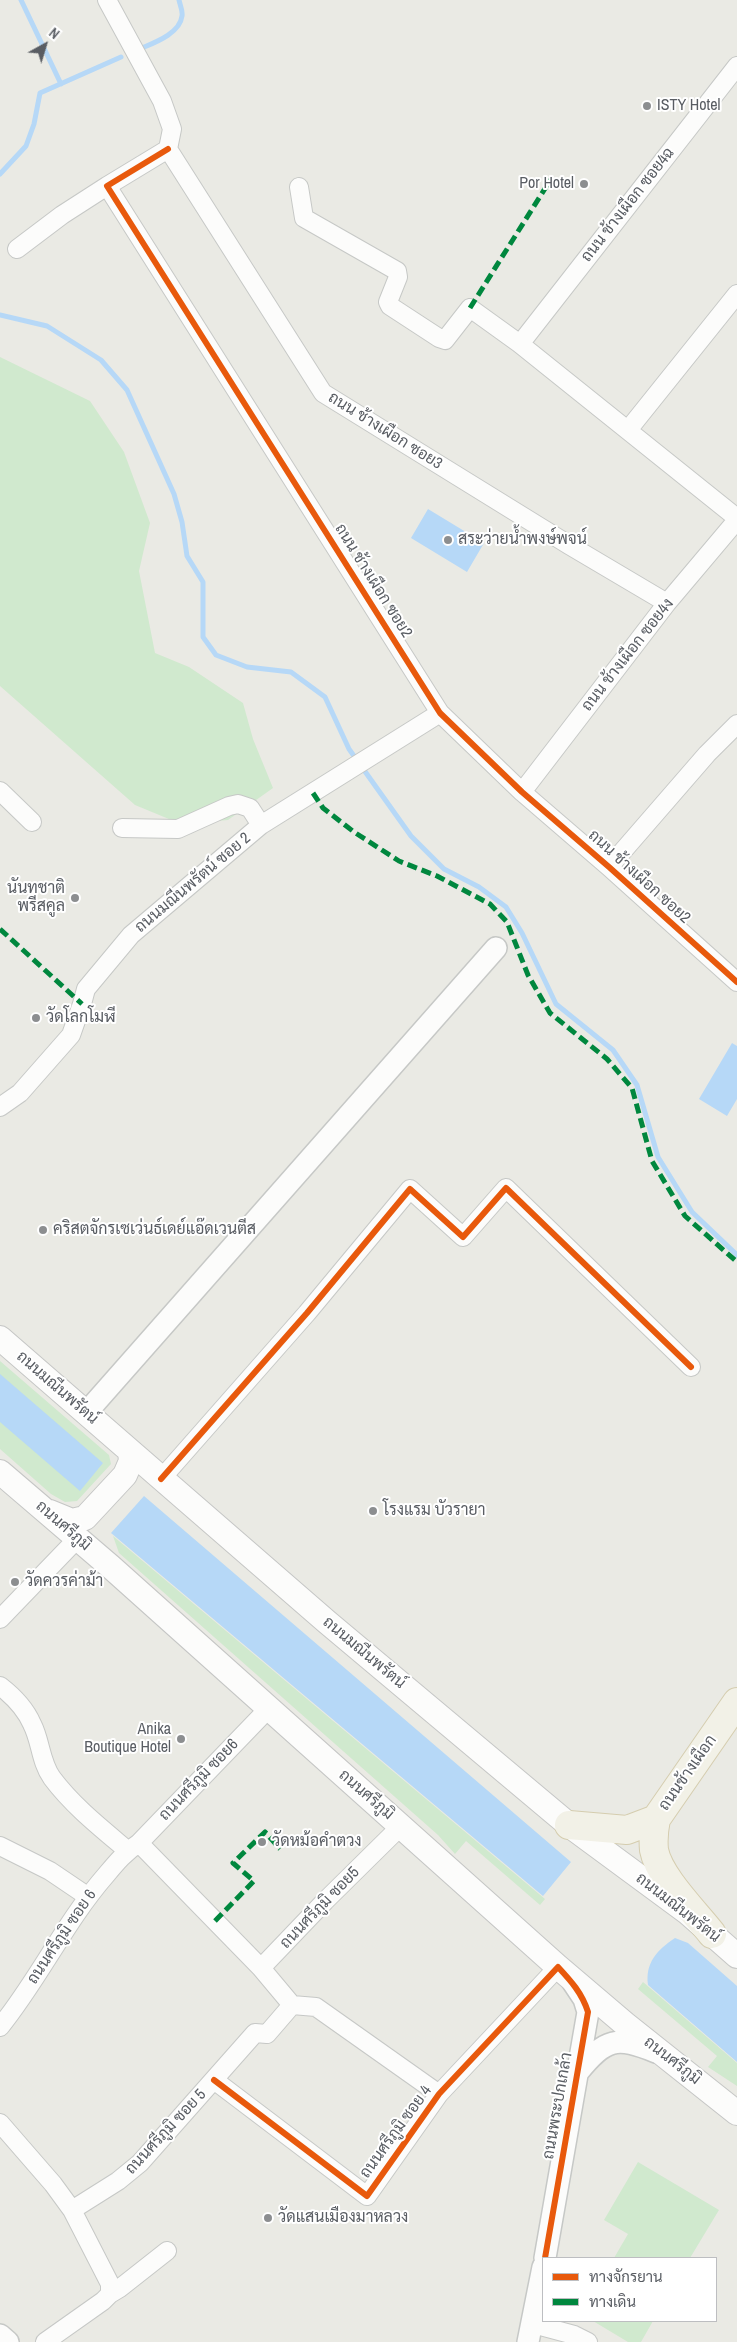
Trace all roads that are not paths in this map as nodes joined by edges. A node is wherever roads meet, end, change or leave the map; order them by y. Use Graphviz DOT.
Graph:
graph roads {
  1 [pos="107,0"];
  2 [pos="737,66"];
  3 [pos="168,149"];
  4 [pos="107,186"];
  5 [pos="299,188"];
  6 [pos="17,249"];
  7 [pos="737,294"];
  8 [pos="520,344"];
  9 [pos="628,430"];
  10 [pos="737,519"];
  11 [pos="668,603"];
  12 [pos="440,713"];
  13 [pos="737,724"];
  14 [pos="0,790"];
  15 [pos="522,792"];
  16 [pos="32,822"];
  17 [pos="261,826"];
  18 [pos="122,828"];
  19 [pos="609,866"];
  20 [pos="496,948"];
  21 [pos="737,982"];
  22 [pos="0,1107"];
  23 [pos="0,1338"];
  24 [pos="691,1367"];
  25 [pos="86,1413"];
  26 [pos="130,1451"];
  27 [pos="0,1472"];
  28 [pos="131,1479"];
  29 [pos="166,1482"];
  30 [pos="86,1528"];
  31 [pos="0,1619"];
  32 [pos="0,1686"];
  33 [pos="737,1702"];
  34 [pos="270,1708"];
  35 [pos="656,1819"];
  36 [pos="569,1825"];
  37 [pos="401,1826"];
  38 [pos="0,1846"];
  39 [pos="133,1847"];
  40 [pos="88,1896"];
  41 [pos="729,1946"];
  42 [pos="558,1967"];
  43 [pos="261,1968"];
  44 [pos="292,2005"];
  45 [pos="0,2027"];
  46 [pos="664,2055"];
  47 [pos="578,2072"];
  48 [pos="214,2080"];
  49 [pos="439,2094"];
  50 [pos="737,2113"];
  51 [pos="0,2122"];
  52 [pos="72,2210"];
  53 [pos="167,2251"];
  54 [pos="545,2257"];
  55 [pos="542,2272"];
  56 [pos="110,2294"];
  57 [pos="530,2333"];
  58 [pos="0,2335"];
  59 [pos="8,2342"];
  60 [pos="45,2342"];
  61 [pos="588,2342"];
  1 -- 3 [label="street"];
  2 -- 8 [label="street, ถนน ช้างเผือก ซอย4ฉ"];
  3 -- 4 [label="street"];
  3 -- 11 [label="street, ถนน ช้างเผือก ซอย3"];
  4 -- 6 [label="street"];
  4 -- 12 [label="street, ถนน ช้างเผือก ซอย2"];
  5 -- 8 [label="street"];
  7 -- 9 [label="street"];
  8 -- 9 [label="street"];
  9 -- 10 [label="street"];
  10 -- 11 [label="street, ถนน ช้างเผือก ซอย4ง"];
  11 -- 15 [label="street, ถนน ช้างเผือก ซอย4ง"];
  12 -- 15 [label="street, ถนน ช้างเผือก ซอย2"];
  12 -- 17 [label="street, ถนนมณีนพรัตน์ ซอย 2"];
  13 -- 19 [label="street"];
  14 -- 16 [label="street"];
  15 -- 19 [label="street, ถนน ช้างเผือก ซอย2"];
  17 -- 18 [label="street"];
  17 -- 22 [label="street, ถนนมณีนพรัตน์ ซอย 2"];
  19 -- 21 [label="street, ถนน ช้างเผือก ซอย2"];
  20 -- 25 [label="street"];
  23 -- 25 [label="main road, ถนนมณีนพรัตน์"];
  24 -- 29 [label="street"];
  25 -- 26 [label="main road, ถนนมณีนพรัตน์"];
  26 -- 28 [label="main road"];
  26 -- 29 [label="main road, ถนนมณีนพรัตน์"];
  27 -- 30 [label="main road, ถนนศรีภูมิ"];
  28 -- 29 [label="main road"];
  28 -- 30 [label="main road"];
  29 -- 36 [label="main road, ถนนมณีนพรัตน์"];
  30 -- 31 [label="street"];
  30 -- 34 [label="main road, ถนนศรีภูมิ"];
  32 -- 39 [label="street"];
  33 -- 35 [label="main road, ถนนช้างเผือก"];
  34 -- 37 [label="main road, ถนนศรีภูมิ"];
  34 -- 39 [label="street, ถนนศรีภูมิ ซอย6"];
  35 -- 36 [label="main road, ถนนช้างเผือก"];
  35 -- 41 [label="main road, ถนนช้างเผือก"];
  36 -- 41 [label="main road, ถนนมณีนพรัตน์"];
  37 -- 42 [label="main road, ถนนศรีภูมิ"];
  37 -- 43 [label="street, ถนนศรีภูมิ ซอย5"];
  38 -- 40 [label="street"];
  39 -- 40 [label="street, ถนนศรีภูมิ ซอย 6"];
  39 -- 43 [label="street"];
  40 -- 45 [label="street, ถนนศรีภูมิ ซอย 6"];
  42 -- 46 [label="main road, ถนนศรีภูมิ"];
  42 -- 47 [label="street, ถนนพระปกเกล้า"];
  42 -- 49 [label="street, ถนนศรีภูมิ ซอย 4"];
  43 -- 44 [label="street"];
  44 -- 48 [label="street, ถนนศรีภูมิ ซอย 5"];
  44 -- 49 [label="street"];
  46 -- 47 [label="street, ถนนพระปกเกล้า"];
  46 -- 50 [label="main road, ถนนศรีภูมิ"];
  47 -- 54 [label="street, ถนนพระปกเกล้า"];
  48 -- 49 [label="street, ถนนศรีภูมิ ซอย 4"];
  48 -- 52 [label="street, ถนนศรีภูมิ ซอย 5"];
  51 -- 52 [label="street"];
  52 -- 56 [label="street"];
  53 -- 56 [label="street"];
  55 -- 57 [label="street"];
  56 -- 60 [label="street"];
  57 -- 61 [label="street"];
  58 -- 59 [label="street"];
}
